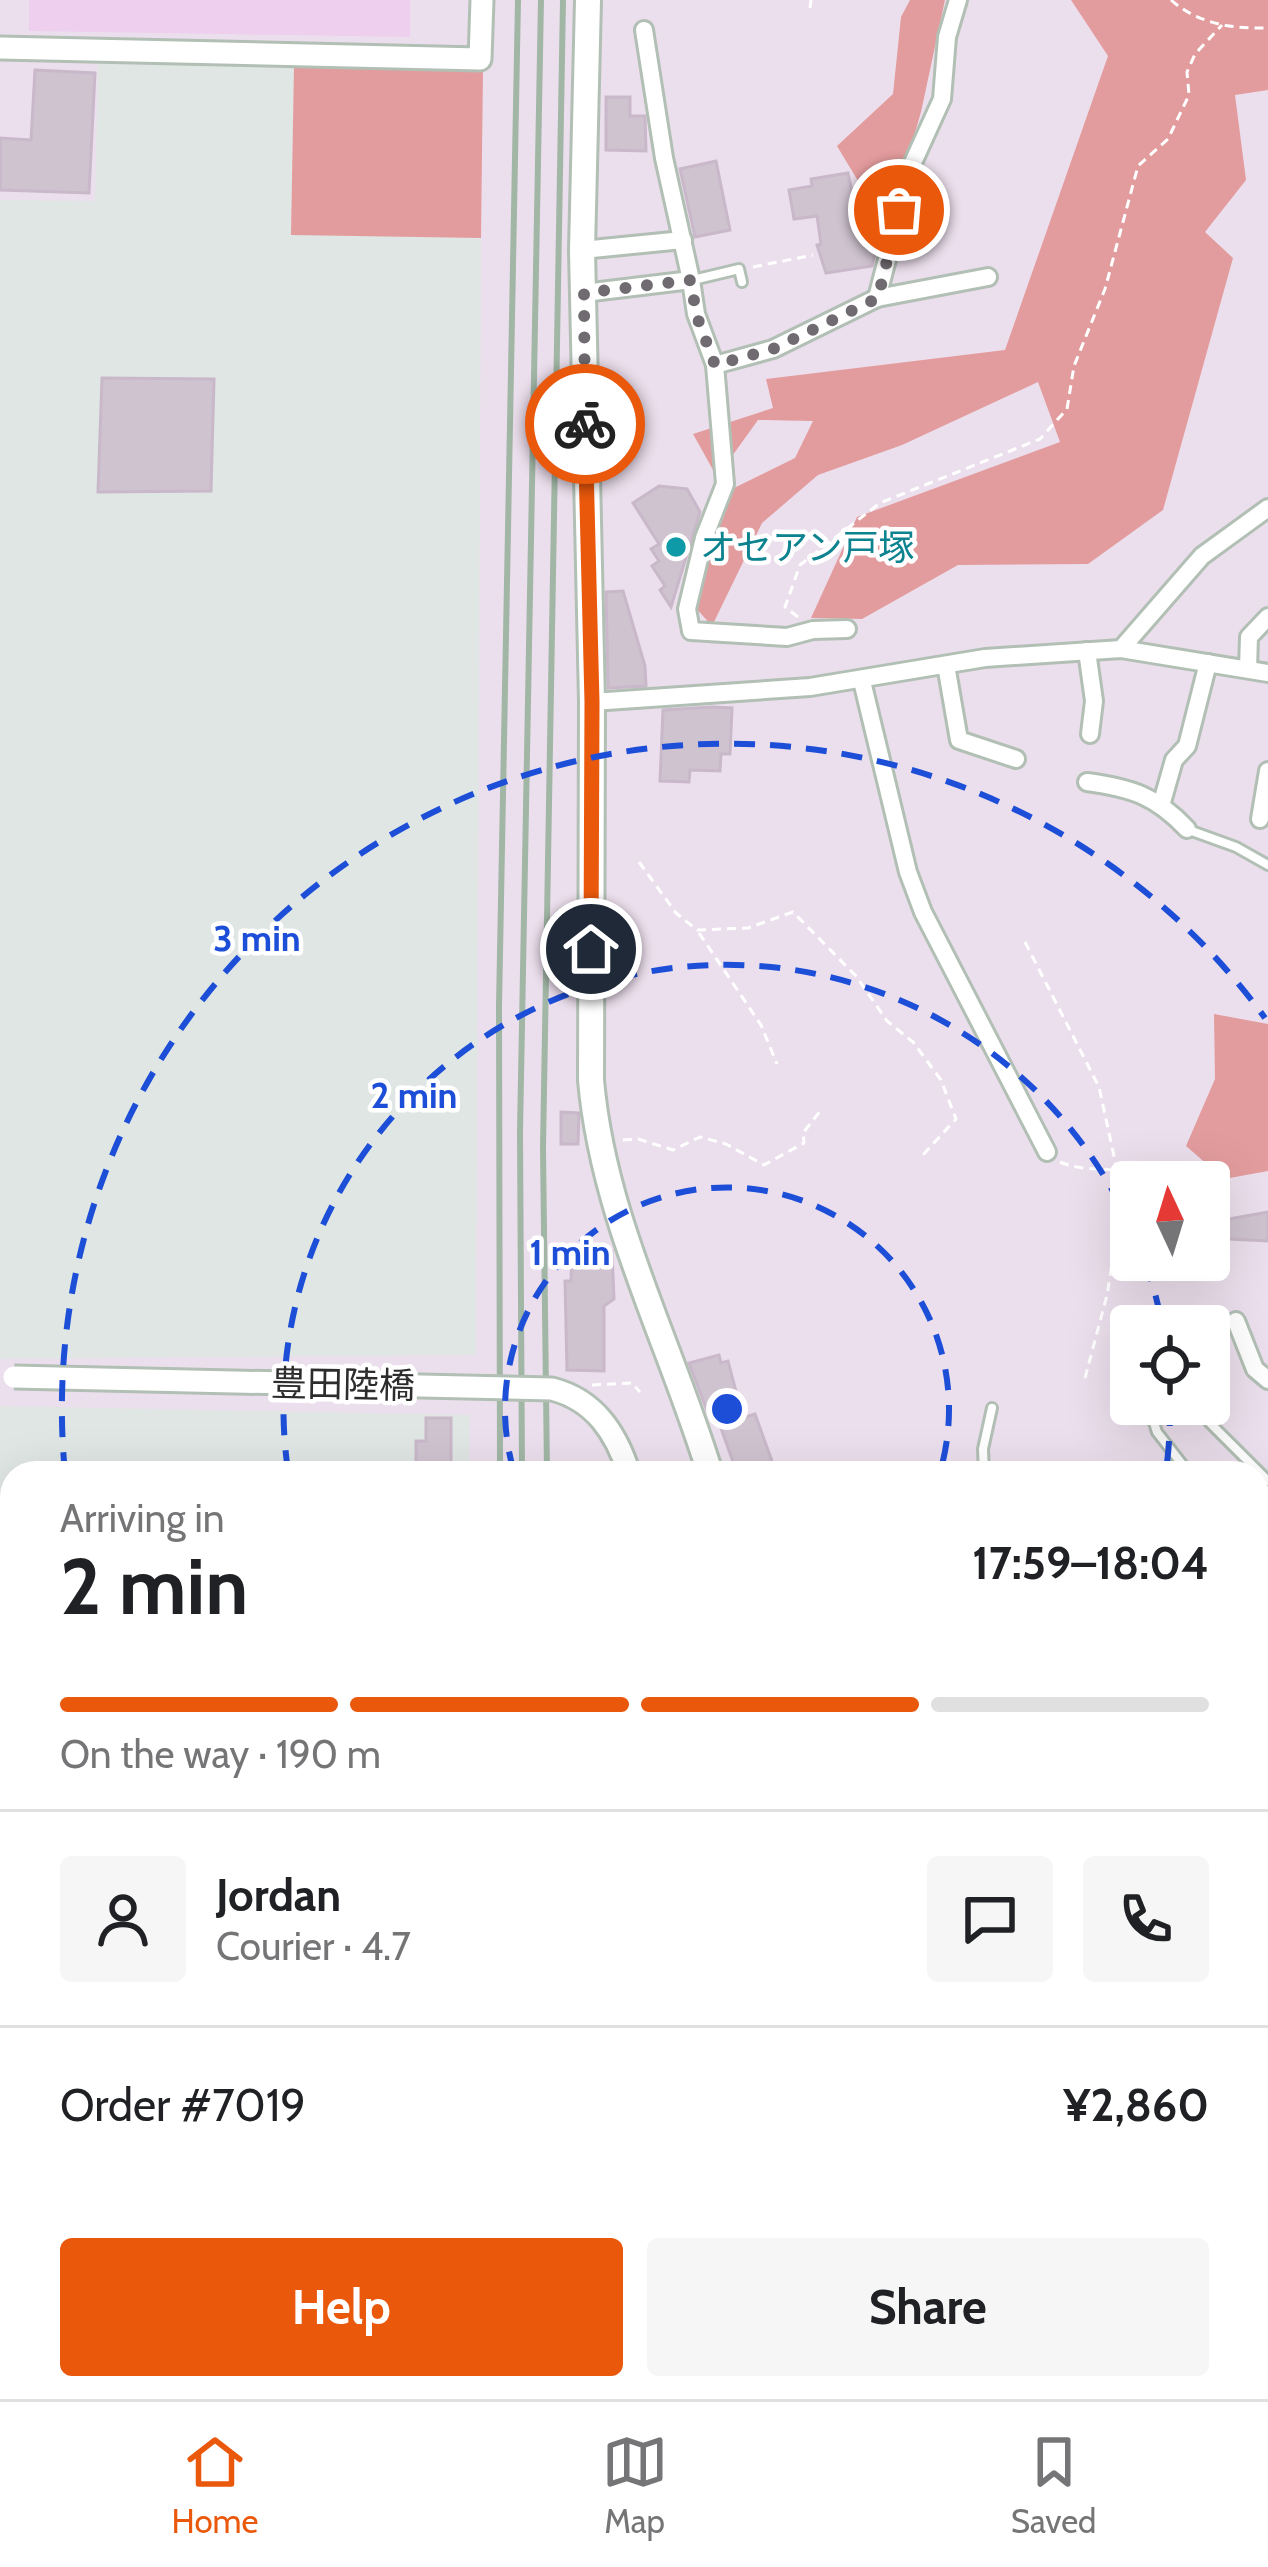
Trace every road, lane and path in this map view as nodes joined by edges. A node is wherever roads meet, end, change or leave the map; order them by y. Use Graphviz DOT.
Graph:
graph roads {
  1 [pos="482,0"];
  2 [pos="588,0"];
  3 [pos="811,0"];
  4 [pos="958,0"];
  5 [pos="1171,0"];
  6 [pos="809,8"];
  7 [pos="1222,25"];
  8 [pos="1268,28"];
  9 [pos="644,30"];
  10 [pos="0,48"];
  11 [pos="683,240"];
  12 [pos="582,250"];
  13 [pos="813,255"];
  14 [pos="739,269"];
  15 [pos="988,277"];
  16 [pos="691,280"];
  17 [pos="742,282"];
  18 [pos="584,293"];
  19 [pos="878,298"];
  20 [pos="715,365"];
  21 [pos="1268,508"];
  22 [pos="1268,617"];
  23 [pos="848,629"];
  24 [pos="813,630"];
  25 [pos="1121,649"];
  26 [pos="1087,651"];
  27 [pos="1208,663"];
  28 [pos="946,665"];
  29 [pos="1248,669"];
  30 [pos="1268,673"];
  31 [pos="862,681"];
  32 [pos="592,702"];
  33 [pos="1090,734"];
  34 [pos="1016,759"];
  35 [pos="1268,771"];
  36 [pos="1087,782"];
  37 [pos="1162,802"];
  38 [pos="1260,819"];
  39 [pos="1187,830"];
  40 [pos="639,862"];
  41 [pos="1268,865"];
  42 [pos="697,931"];
  43 [pos="1025,942"];
  44 [pos="777,1064"];
  45 [pos="821,1110"];
  46 [pos="598,1142"];
  47 [pos="1047,1152"];
  48 [pos="921,1157"];
  49 [pos="1115,1161"];
  50 [pos="1110,1170"];
  51 [pos="1110,1276"];
  52 [pos="1236,1321"];
  53 [pos="7,1377"];
  54 [pos="1085,1378"];
  55 [pos="1268,1380"];
  56 [pos="585,1385"];
  57 [pos="640,1392"];
  58 [pos="992,1408"];
  59 [pos="1155,1425"];
  60 [pos="1213,1425"];
  61 [pos="624,1461"];
  62 [pos="706,1461"];
  63 [pos="984,1461"];
  64 [pos="1180,1461"];
  65 [pos="1246,1461"];
  1 -- 10 [label="street"];
  2 -- 12 [label="main road"];
  3 -- 6 [label="path"];
  4 -- 19 [label="street"];
  5 -- 7 [label="path"];
  7 -- 8 [label="path"];
  7 -- 24 [label="path"];
  9 -- 11 [label="street"];
  11 -- 12 [label="street"];
  11 -- 16 [label="street"];
  12 -- 18 [label="main road"];
  13 -- 14 [label="path"];
  14 -- 16 [label="lane"];
  14 -- 17 [label="lane"];
  15 -- 19 [label="street"];
  16 -- 18 [label="street"];
  16 -- 20 [label="street"];
  18 -- 32 [label="main road"];
  19 -- 20 [label="street"];
  20 -- 24 [label="street"];
  21 -- 25 [label="street"];
  22 -- 29 [label="street"];
  23 -- 24 [label="street"];
  25 -- 26 [label="street"];
  25 -- 27 [label="street"];
  26 -- 28 [label="street"];
  26 -- 33 [label="street"];
  27 -- 29 [label="street"];
  27 -- 37 [label="street"];
  28 -- 31 [label="street"];
  28 -- 34 [label="street"];
  29 -- 30 [label="street"];
  31 -- 32 [label="street"];
  31 -- 47 [label="street"];
  32 -- 46 [label="main road"];
  35 -- 38 [label="street"];
  36 -- 37 [label="street"];
  37 -- 39 [label="street"];
  39 -- 41 [label="lane"];
  40 -- 42 [label="path"];
  42 -- 44 [label="path"];
  42 -- 48 [label="path"];
  43 -- 49 [label="path"];
  45 -- 46 [label="path"];
  46 -- 62 [label="main road"];
  47 -- 50 [label="path"];
  51 -- 54 [label="path"];
  52 -- 55 [label="street"];
  53 -- 61 [label="street, 豊田陸橋, bridge"];
  56 -- 57 [label="path"];
  58 -- 63 [label="lane"];
  59 -- 64 [label="lane"];
  60 -- 65 [label="lane"];
}
